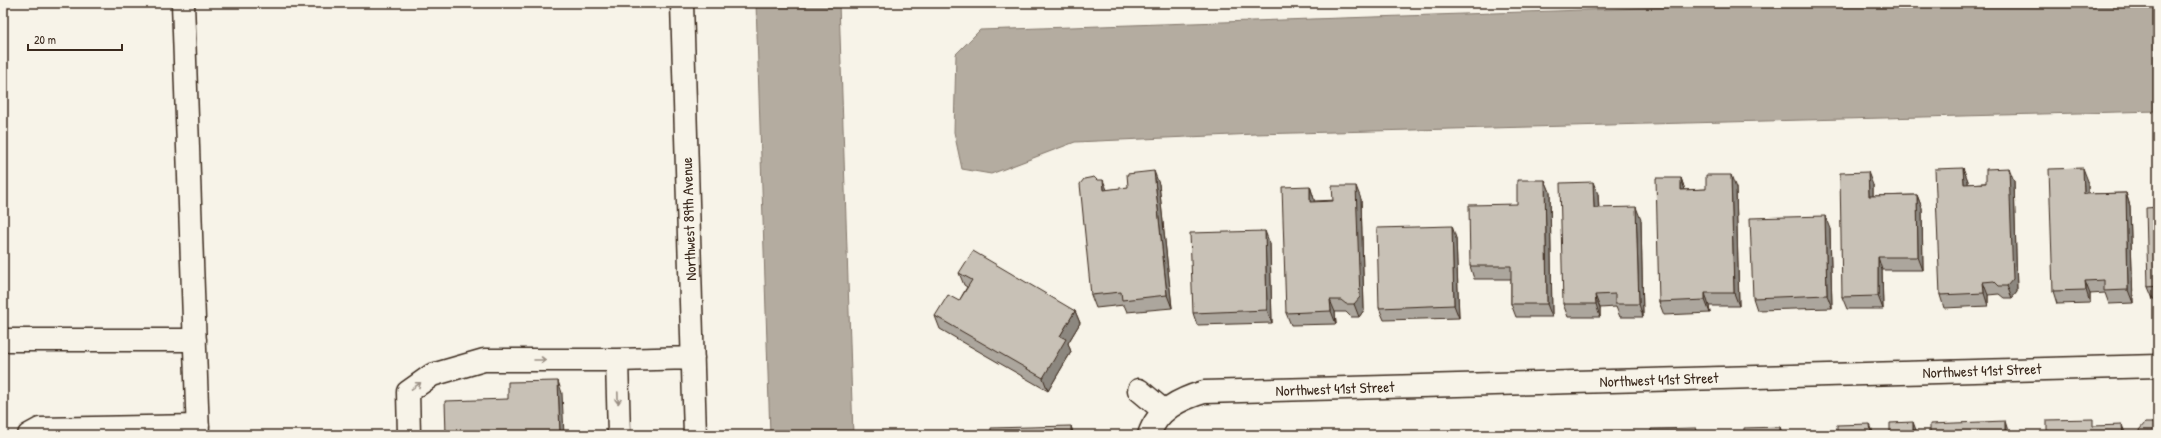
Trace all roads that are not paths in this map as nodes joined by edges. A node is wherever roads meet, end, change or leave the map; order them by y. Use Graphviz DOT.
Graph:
graph roads {
  1 [pos="183,3"];
  2 [pos="682,3"];
  3 [pos="3,340"];
  4 [pos="195,340"];
  5 [pos="693,358"];
  6 [pos="617,360"];
  7 [pos="2158,366"];
  8 [pos="1139,390"];
  9 [pos="1164,411"];
  10 [pos="198,430"];
  11 [pos="29,435"];
  12 [pos="409,435"];
  13 [pos="619,435"];
  14 [pos="695,435"];
  15 [pos="1148,435"];
  1 -- 4 [label="street"];
  2 -- 5 [label="street, Northwest 89th Avenue"];
  3 -- 4 [label="street"];
  4 -- 10 [label="street"];
  5 -- 6 [label="street"];
  5 -- 14 [label="street, Northwest 89th Avenue"];
  12 -- 6 [label="street, one-way"];
  6 -- 13 [label="street, one-way"];
  7 -- 9 [label="street, Northwest 41st Street"];
  8 -- 9 [label="street"];
  9 -- 15 [label="street"];
  10 -- 11 [label="street"];
}
